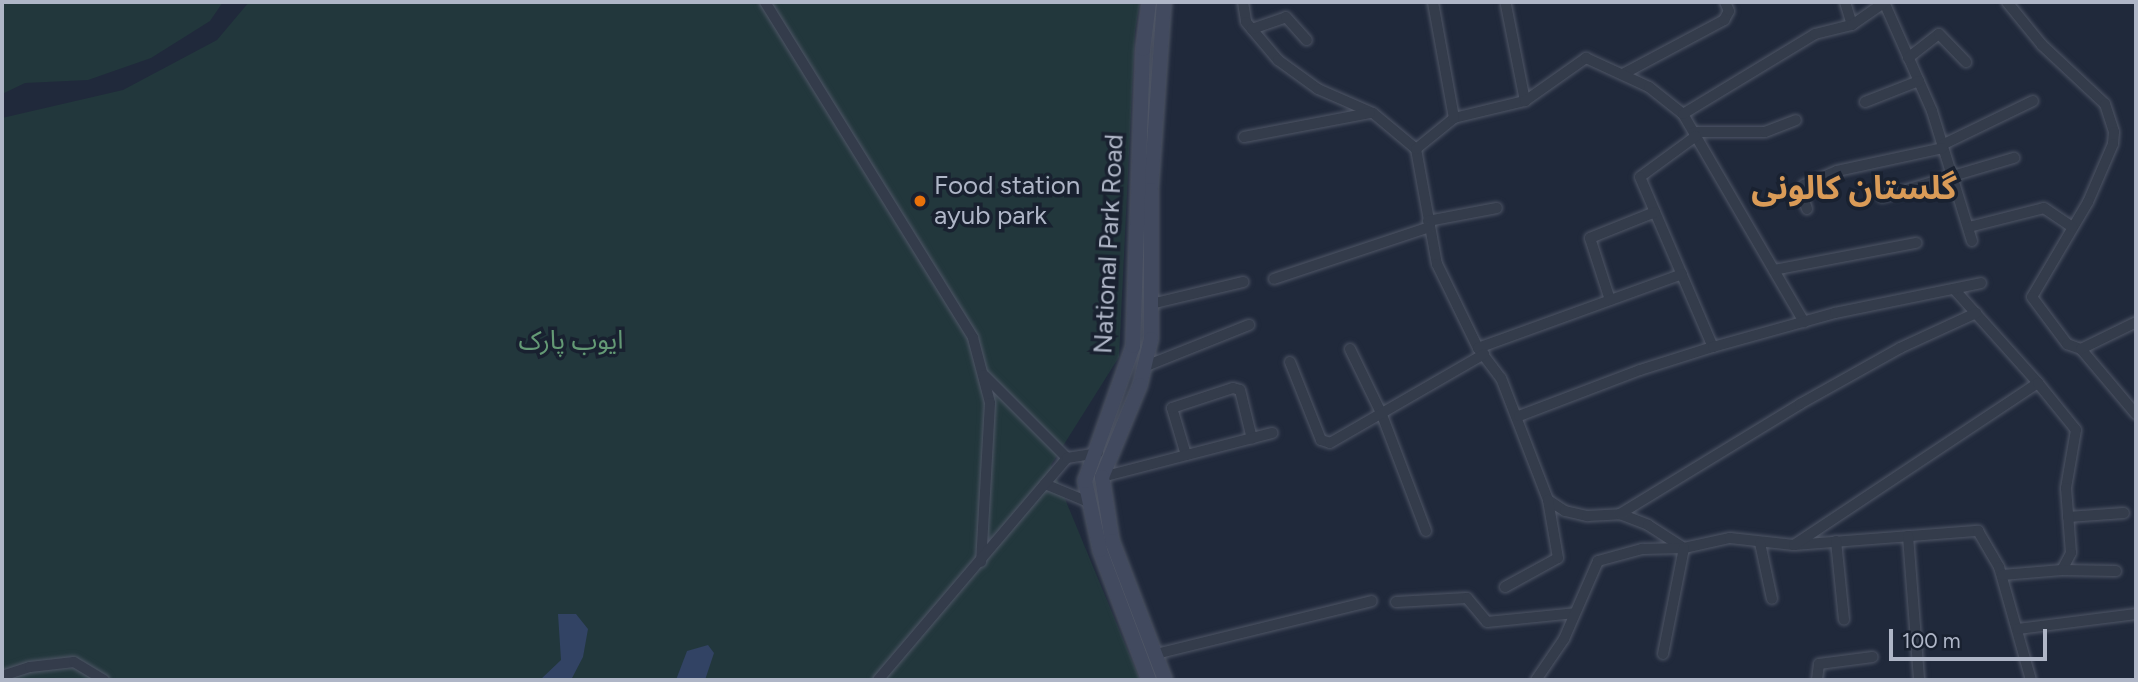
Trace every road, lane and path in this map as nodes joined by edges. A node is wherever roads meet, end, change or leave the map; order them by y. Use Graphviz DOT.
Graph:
graph roads {
  1 [pos="765,2"];
  2 [pos="1149,2"];
  3 [pos="1164,2"];
  4 [pos="1243,2"];
  5 [pos="1433,2"];
  6 [pos="1724,2"];
  7 [pos="1845,2"];
  8 [pos="1884,2"];
  9 [pos="2007,2"];
  10 [pos="1506,5"];
  11 [pos="1852,25"];
  12 [pos="1252,29"];
  13 [pos="1307,40"];
  14 [pos="1908,58"];
  15 [pos="1966,62"];
  16 [pos="1142,69"];
  17 [pos="1158,70"];
  18 [pos="1623,74"];
  19 [pos="1919,81"];
  20 [pos="1525,101"];
  21 [pos="2033,101"];
  22 [pos="1865,102"];
  23 [pos="1371,113"];
  24 [pos="1683,114"];
  25 [pos="1454,118"];
  26 [pos="1796,120"];
  27 [pos="1695,134"];
  28 [pos="1244,137"];
  29 [pos="1943,147"];
  30 [pos="1416,149"];
  31 [pos="2014,158"];
  32 [pos="1953,178"];
  33 [pos="1882,197"];
  34 [pos="1497,208"];
  35 [pos="1807,209"];
  36 [pos="1655,212"];
  37 [pos="1428,224"];
  38 [pos="1969,227"];
  39 [pos="2072,227"];
  40 [pos="1972,241"];
  41 [pos="1916,243"];
  42 [pos="1774,270"];
  43 [pos="1682,274"];
  44 [pos="1274,279"];
  45 [pos="1242,282"];
  46 [pos="1980,283"];
  47 [pos="1954,289"];
  48 [pos="1610,300"];
  49 [pos="1151,304"];
  50 [pos="1976,313"];
  51 [pos="1804,322"];
  52 [pos="2136,322"];
  53 [pos="1250,325"];
  54 [pos="1713,347"];
  55 [pos="1350,349"];
  56 [pos="2081,349"];
  57 [pos="1481,351"];
  58 [pos="1290,362"];
  59 [pos="1146,366"];
  60 [pos="984,375"];
  61 [pos="2038,383"];
  62 [pos="2133,407"];
  63 [pos="1382,415"];
  64 [pos="1519,416"];
  65 [pos="1272,433"];
  66 [pos="1252,439"];
  67 [pos="1092,451"];
  68 [pos="1186,455"];
  69 [pos="1108,456"];
  70 [pos="1067,458"];
  71 [pos="1102,477"];
  72 [pos="1045,484"];
  73 [pos="1548,500"];
  74 [pos="1086,501"];
  75 [pos="2124,513"];
  76 [pos="1620,514"];
  77 [pos="2068,517"];
  78 [pos="1426,531"];
  79 [pos="984,536"];
  80 [pos="1908,536"];
  81 [pos="999,540"];
  82 [pos="1836,541"];
  83 [pos="1760,543"];
  84 [pos="1794,545"];
  85 [pos="1684,548"];
  86 [pos="981,562"];
  87 [pos="2062,570"];
  88 [pos="2116,571"];
  89 [pos="2002,575"];
  90 [pos="1505,587"];
  91 [pos="1772,599"];
  92 [pos="1372,601"];
  93 [pos="1396,602"];
  94 [pos="1575,613"];
  95 [pos="2136,614"];
  96 [pos="1844,621"];
  97 [pos="2018,629"];
  98 [pos="1156,654"];
  99 [pos="1662,654"];
  100 [pos="1873,657"];
  101 [pos="2,676"];
  102 [pos="104,680"];
  103 [pos="878,680"];
  104 [pos="1149,680"];
  105 [pos="1165,680"];
  106 [pos="1536,680"];
  107 [pos="1817,680"];
  108 [pos="1919,680"];
  109 [pos="2031,680"];
  1 -- 60 [label="street"];
  2 -- 16 [label="main road, National Park Road"];
  3 -- 17 [label="main road, National Park Road"];
  4 -- 12 [label="street"];
  5 -- 25 [label="street"];
  6 -- 18 [label="street"];
  7 -- 11 [label="street"];
  8 -- 11 [label="street"];
  8 -- 14 [label="street"];
  9 -- 39 [label="street"];
  10 -- 20 [label="street"];
  11 -- 24 [label="street"];
  12 -- 13 [label="street"];
  12 -- 23 [label="street"];
  14 -- 15 [label="street"];
  14 -- 19 [label="street"];
  16 -- 17 [label="main road"];
  16 -- 67 [label="main road, National Park Road"];
  17 -- 49 [label="main road, National Park Road"];
  18 -- 20 [label="street"];
  18 -- 24 [label="street"];
  19 -- 22 [label="street"];
  19 -- 29 [label="street"];
  20 -- 25 [label="street"];
  21 -- 29 [label="street"];
  23 -- 28 [label="street"];
  23 -- 30 [label="street"];
  24 -- 27 [label="street"];
  25 -- 30 [label="street"];
  26 -- 27 [label="street"];
  27 -- 36 [label="street"];
  27 -- 42 [label="street"];
  29 -- 32 [label="street"];
  29 -- 35 [label="street"];
  30 -- 37 [label="street"];
  31 -- 32 [label="street"];
  32 -- 33 [label="street"];
  32 -- 38 [label="street"];
  34 -- 37 [label="street"];
  36 -- 43 [label="street"];
  36 -- 48 [label="street"];
  37 -- 44 [label="street"];
  37 -- 57 [label="street"];
  38 -- 39 [label="street"];
  38 -- 40 [label="street"];
  39 -- 56 [label="street"];
  41 -- 42 [label="street"];
  42 -- 51 [label="street"];
  43 -- 48 [label="street"];
  43 -- 54 [label="street"];
  45 -- 49 [label="street"];
  46 -- 47 [label="street"];
  47 -- 50 [label="street"];
  47 -- 51 [label="street"];
  48 -- 57 [label="street"];
  49 -- 59 [label="main road, National Park Road"];
  50 -- 61 [label="street"];
  50 -- 76 [label="street"];
  51 -- 54 [label="street"];
  52 -- 56 [label="street"];
  53 -- 59 [label="street"];
  54 -- 64 [label="street"];
  55 -- 63 [label="street"];
  56 -- 62 [label="street"];
  57 -- 63 [label="street"];
  57 -- 64 [label="street"];
  58 -- 63 [label="street"];
  59 -- 69 [label="main road, National Park Road"];
  60 -- 70 [label="street"];
  60 -- 79 [label="street"];
  61 -- 77 [label="street"];
  61 -- 84 [label="street"];
  63 -- 78 [label="street"];
  64 -- 73 [label="street"];
  65 -- 66 [label="street"];
  66 -- 68 [label="street"];
  66 -- 68 [label="street"];
  67 -- 69 [label="street"];
  67 -- 70 [label="street"];
  67 -- 74 [label="main road, National Park Road"];
  68 -- 71 [label="street"];
  69 -- 71 [label="main road, National Park Road"];
  70 -- 72 [label="street"];
  71 -- 98 [label="main road, National Park Road"];
  72 -- 74 [label="street"];
  72 -- 81 [label="street"];
  73 -- 76 [label="street"];
  73 -- 90 [label="street"];
  74 -- 104 [label="main road, National Park Road"];
  75 -- 77 [label="street"];
  76 -- 85 [label="street"];
  77 -- 87 [label="street"];
  79 -- 81 [label="street"];
  79 -- 86 [label="street"];
  80 -- 82 [label="street"];
  80 -- 89 [label="street"];
  80 -- 108 [label="street"];
  81 -- 86 [label="street"];
  82 -- 84 [label="street"];
  82 -- 96 [label="street"];
  83 -- 84 [label="street"];
  83 -- 85 [label="street"];
  83 -- 91 [label="street"];
  85 -- 94 [label="street"];
  85 -- 99 [label="street"];
  86 -- 103 [label="street"];
  87 -- 88 [label="street"];
  87 -- 89 [label="street"];
  89 -- 97 [label="street"];
  92 -- 98 [label="street"];
  93 -- 94 [label="street"];
  94 -- 106 [label="street"];
  95 -- 97 [label="street"];
  97 -- 109 [label="street"];
  98 -- 105 [label="main road, National Park Road"];
  100 -- 107 [label="street"];
  101 -- 102 [label="street"];
}
